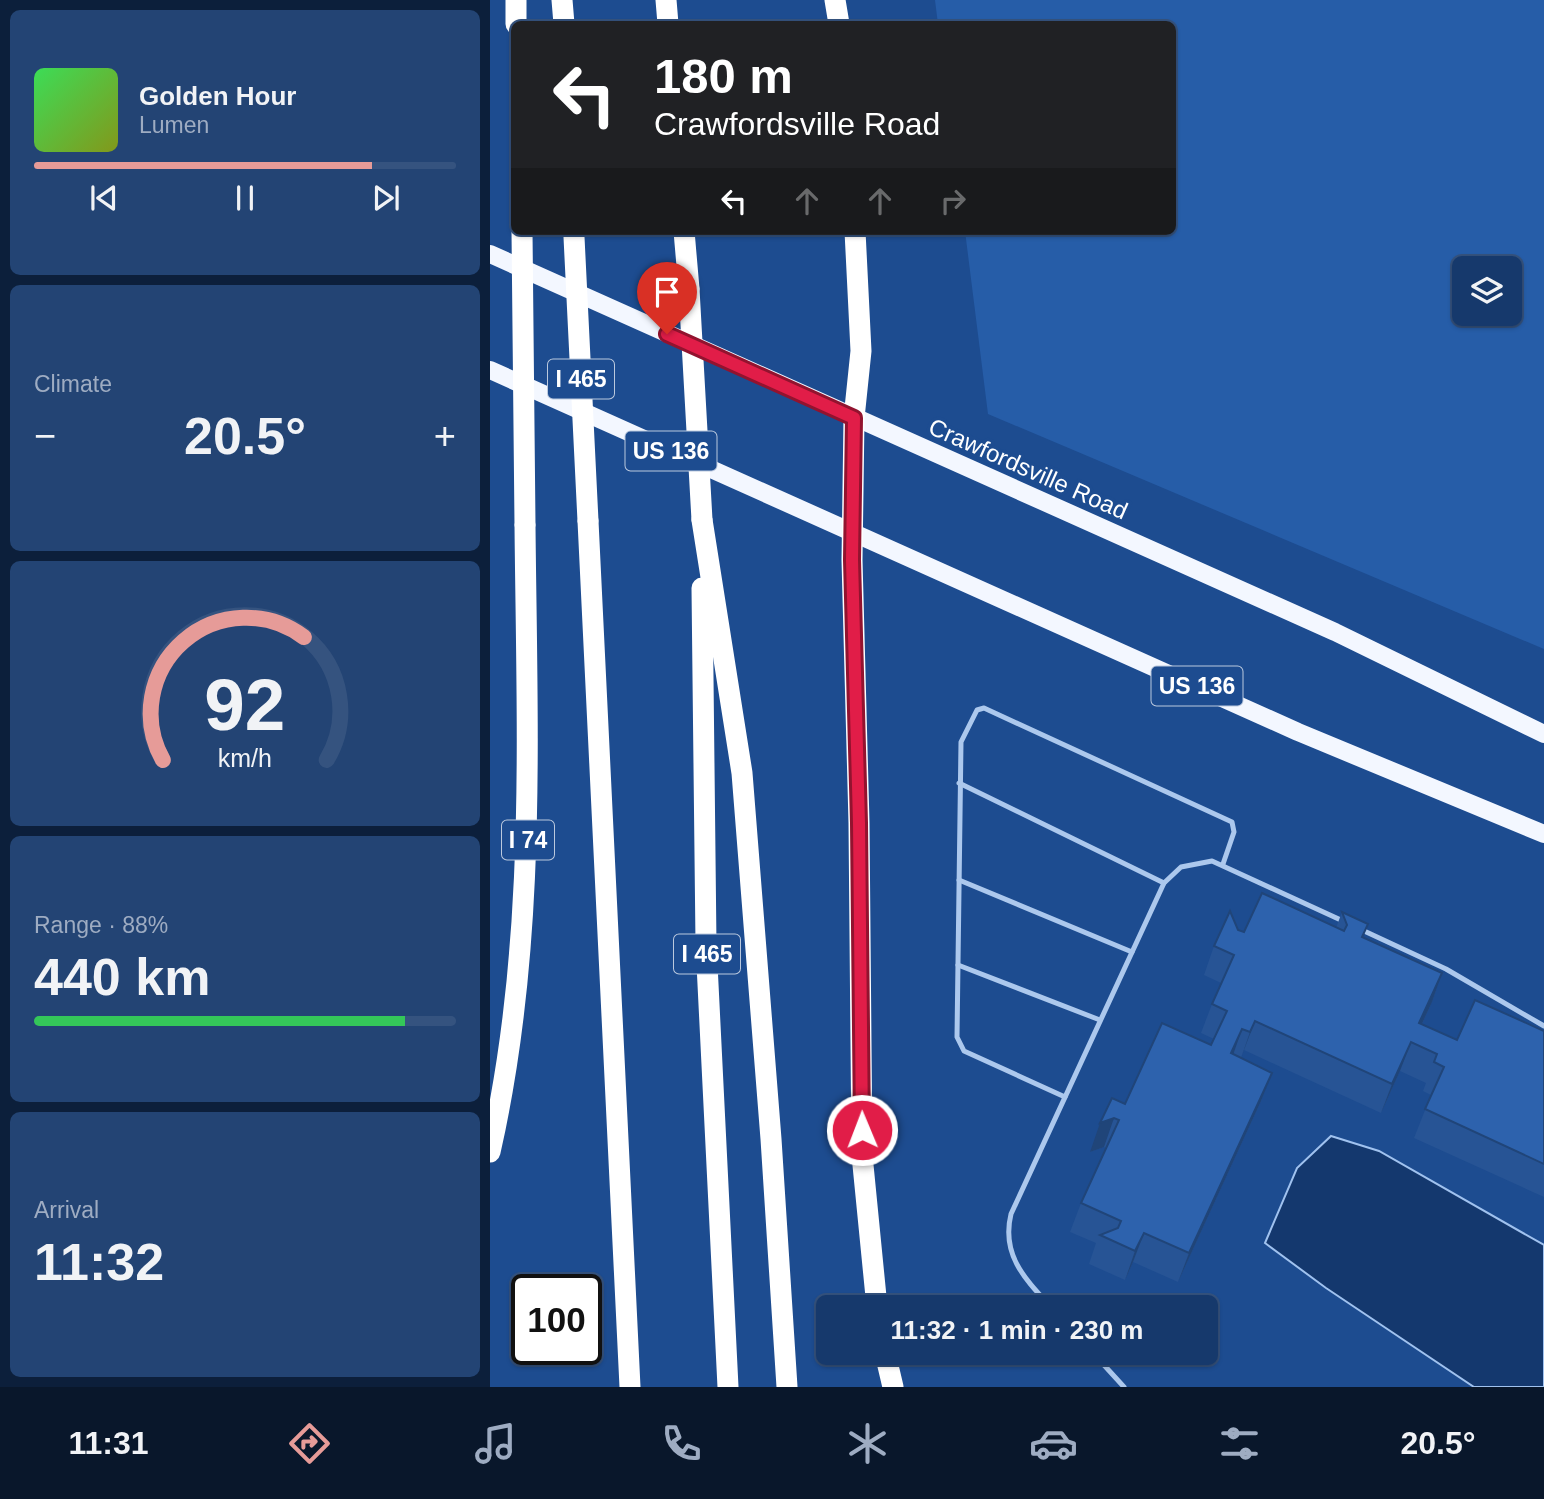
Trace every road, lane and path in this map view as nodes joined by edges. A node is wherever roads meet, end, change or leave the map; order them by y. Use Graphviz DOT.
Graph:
graph roads {
  1 [pos="516,0"];
  2 [pos="562,0"];
  3 [pos="666,0"];
  4 [pos="835,0"];
  5 [pos="516,21"];
  6 [pos="564,21"];
  7 [pos="668,21"];
  8 [pos="838,21"];
  9 [pos="522,235"];
  10 [pos="574,235"];
  11 [pos="684,235"];
  12 [pos="855,235"];
  13 [pos="490,254"];
  14 [pos="490,370"];
  15 [pos="854,418"];
  16 [pos="702,520"];
  17 [pos="853,533"];
  18 [pos="1544,734"];
  19 [pos="959,783"];
  20 [pos="1544,834"];
  21 [pos="1223,864"];
  22 [pos="959,880"];
  23 [pos="1164,883"];
  24 [pos="1132,952"];
  25 [pos="958,965"];
  26 [pos="1100,1020"];
  27 [pos="1544,1026"];
  28 [pos="1065,1097"];
  29 [pos="490,1152"];
  30 [pos="876,1295"];
  31 [pos="1041,1295"];
  32 [pos="888,1365"];
  33 [pos="1104,1365"];
  34 [pos="631,1387"];
  35 [pos="728,1387"];
  36 [pos="787,1387"];
  37 [pos="893,1387"];
  38 [pos="1124,1387"];
  1 -- 5 [label="highway"];
  2 -- 6 [label="highway"];
  3 -- 7 [label="highway"];
  4 -- 8 [label="highway"];
  9 -- 29 [label="highway, I 74, bridge"];
  10 -- 34 [label="highway, I 465, bridge"];
  11 -- 16 [label="highway, I 465, bridge"];
  12 -- 15 [label="highway"];
  13 -- 15 [label="main road, Crawfordsville Road"];
  14 -- 17 [label="main road, US 136"];
  15 -- 17 [label="highway"];
  15 -- 18 [label="main road, Crawfordsville Road"];
  16 -- 35 [label="highway, I 465"];
  16 -- 36 [label="highway"];
  17 -- 20 [label="main road, US 136"];
  17 -- 30 [label="highway"];
  19 -- 21 [label="lane"];
  19 -- 22 [label="lane"];
  19 -- 23 [label="lane"];
  21 -- 23 [label="lane"];
  21 -- 27 [label="lane"];
  22 -- 24 [label="lane"];
  22 -- 25 [label="lane"];
  23 -- 24 [label="lane"];
  24 -- 26 [label="lane"];
  25 -- 26 [label="lane"];
  25 -- 28 [label="lane"];
  26 -- 28 [label="lane"];
  28 -- 31 [label="lane"];
  32 -- 37 [label="highway"];
  33 -- 38 [label="lane"];
}
